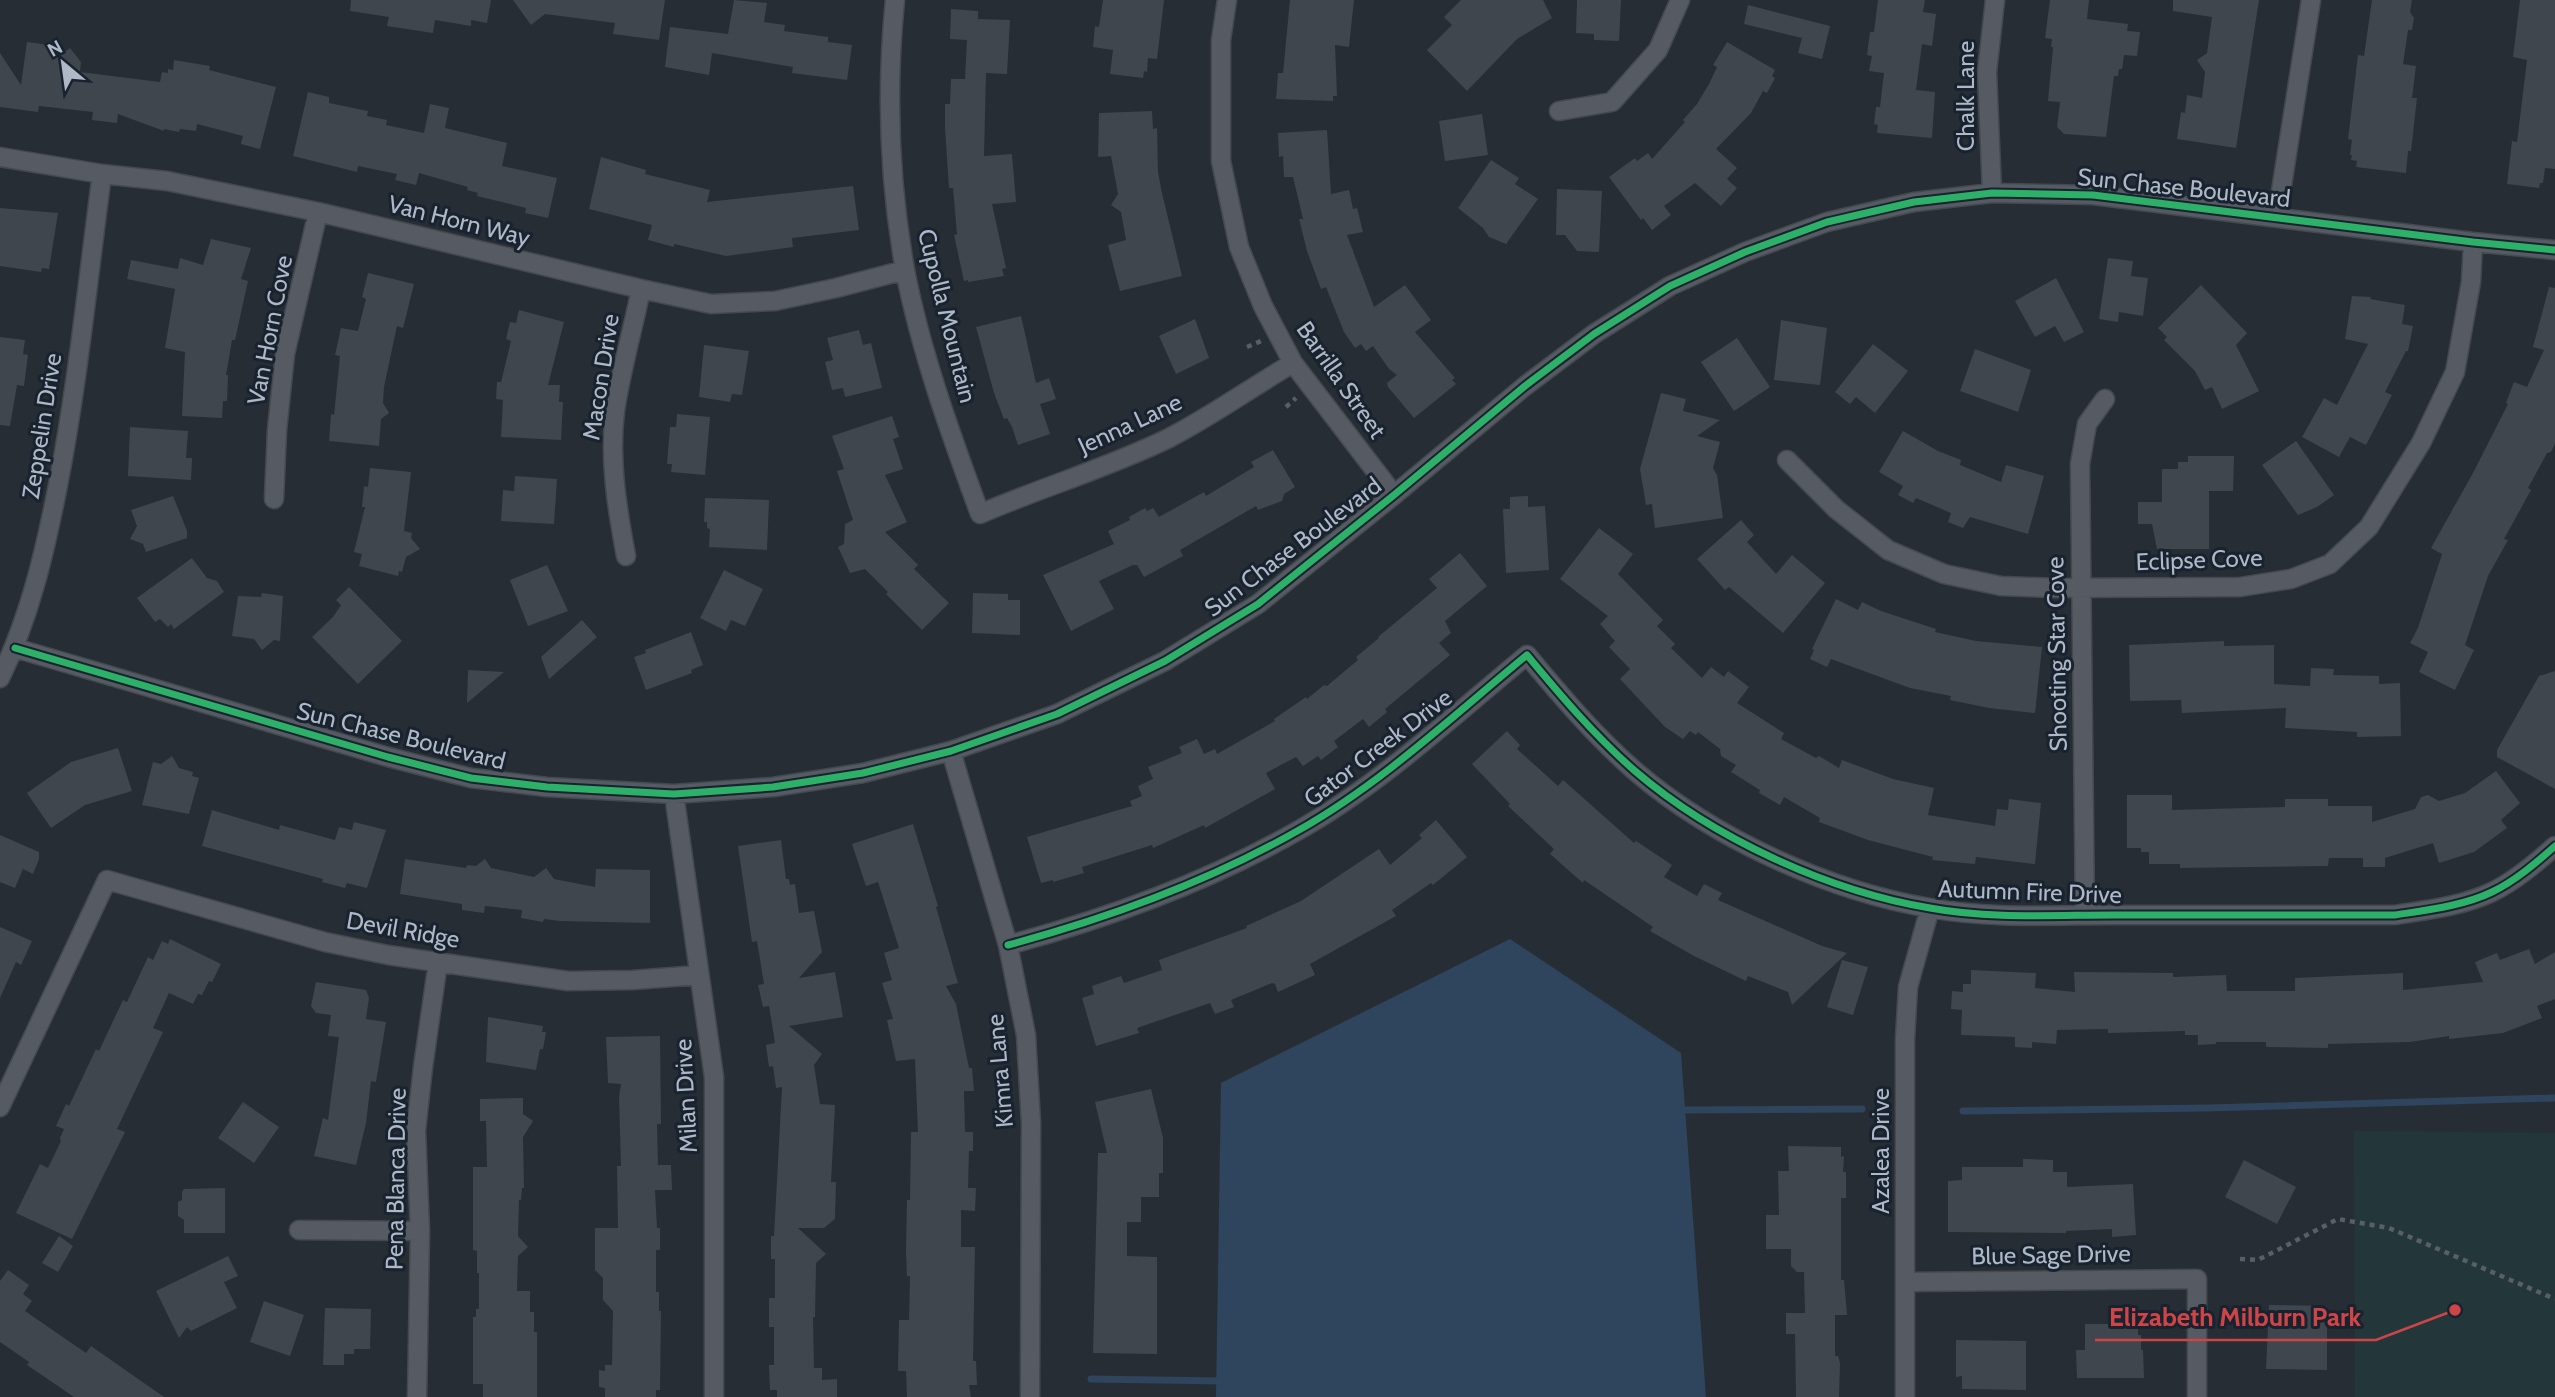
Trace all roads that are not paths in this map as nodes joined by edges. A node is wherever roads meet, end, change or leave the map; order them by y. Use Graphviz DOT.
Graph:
graph roads {
  1 [pos="895,0"];
  2 [pos="1227,0"];
  3 [pos="1680,0"];
  4 [pos="1995,0"];
  5 [pos="2311,0"];
  6 [pos="1559,111"];
  7 [pos="0,157"];
  8 [pos="102,174"];
  9 [pos="1992,193"];
  10 [pos="318,212"];
  11 [pos="2277,217"];
  12 [pos="2473,242"];
  13 [pos="2555,250"];
  14 [pos="905,270"];
  15 [pos="641,289"];
  16 [pos="1293,363"];
  17 [pos="2105,399"];
  18 [pos="1787,460"];
  19 [pos="1394,495"];
  20 [pos="274,499"];
  21 [pos="980,514"];
  22 [pos="626,556"];
  23 [pos="2080,588"];
  24 [pos="15,648"];
  25 [pos="1527,655"];
  26 [pos="0,678"];
  27 [pos="951,751"];
  28 [pos="674,794"];
  29 [pos="2555,846"];
  30 [pos="1930,908"];
  31 [pos="2085,915"];
  32 [pos="1008,945"];
  33 [pos="438,962"];
  34 [pos="699,975"];
  35 [pos="0,1107"];
  36 [pos="299,1230"];
  37 [pos="420,1231"];
  38 [pos="1906,1282"];
  39 [pos="417,1397"];
  40 [pos="714,1397"];
  41 [pos="1030,1397"];
  42 [pos="1905,1397"];
  43 [pos="2197,1397"];
  1 -- 14 [label="street, Cupolla Mountain"];
  2 -- 16 [label="street, Barrilla Street"];
  3 -- 6 [label="street"];
  4 -- 9 [label="street, Chalk Lane"];
  5 -- 11 [label="street"];
  7 -- 8 [label="street, Van Horn Way"];
  8 -- 10 [label="street, Van Horn Way"];
  8 -- 24 [label="street, Zeppelin Drive"];
  9 -- 11 [label="street, Sun Chase Boulevard"];
  9 -- 19 [label="street, Sun Chase Boulevard"];
  10 -- 15 [label="street, Van Horn Way"];
  10 -- 20 [label="street, Van Horn Cove"];
  11 -- 12 [label="street, Sun Chase Boulevard"];
  12 -- 13 [label="street, Sun Chase Boulevard"];
  12 -- 23 [label="street, Eclipse Cove"];
  14 -- 15 [label="street, Van Horn Way"];
  14 -- 21 [label="street, Cupolla Mountain"];
  15 -- 22 [label="street, Macon Drive"];
  16 -- 19 [label="street, Barrilla Street"];
  16 -- 21 [label="street, Jenna Lane"];
  17 -- 23 [label="street, Shooting Star Cove"];
  18 -- 23 [label="street, Eclipse Cove"];
  19 -- 27 [label="street, Sun Chase Boulevard"];
  23 -- 31 [label="street, Shooting Star Cove"];
  24 -- 26 [label="street, Zeppelin Drive"];
  24 -- 28 [label="street, Sun Chase Boulevard"];
  25 -- 30 [label="street, Autumn Fire Drive"];
  25 -- 32 [label="street, Gator Creek Drive"];
  27 -- 28 [label="street, Sun Chase Boulevard"];
  27 -- 32 [label="street, Kimra Lane"];
  28 -- 34 [label="street, Milan Drive"];
  29 -- 31 [label="street, Autumn Fire Drive"];
  30 -- 31 [label="street, Autumn Fire Drive"];
  30 -- 38 [label="street, Azalea Drive"];
  32 -- 41 [label="street, Kimra Lane"];
  33 -- 34 [label="street, Devil Ridge"];
  33 -- 35 [label="street, Devil Ridge"];
  33 -- 37 [label="street, Pena Blanca Drive"];
  34 -- 40 [label="street, Milan Drive"];
  36 -- 37 [label="street"];
  37 -- 39 [label="street, Pena Blanca Drive"];
  38 -- 42 [label="street, Azalea Drive"];
  38 -- 43 [label="street, Blue Sage Drive"];
}
